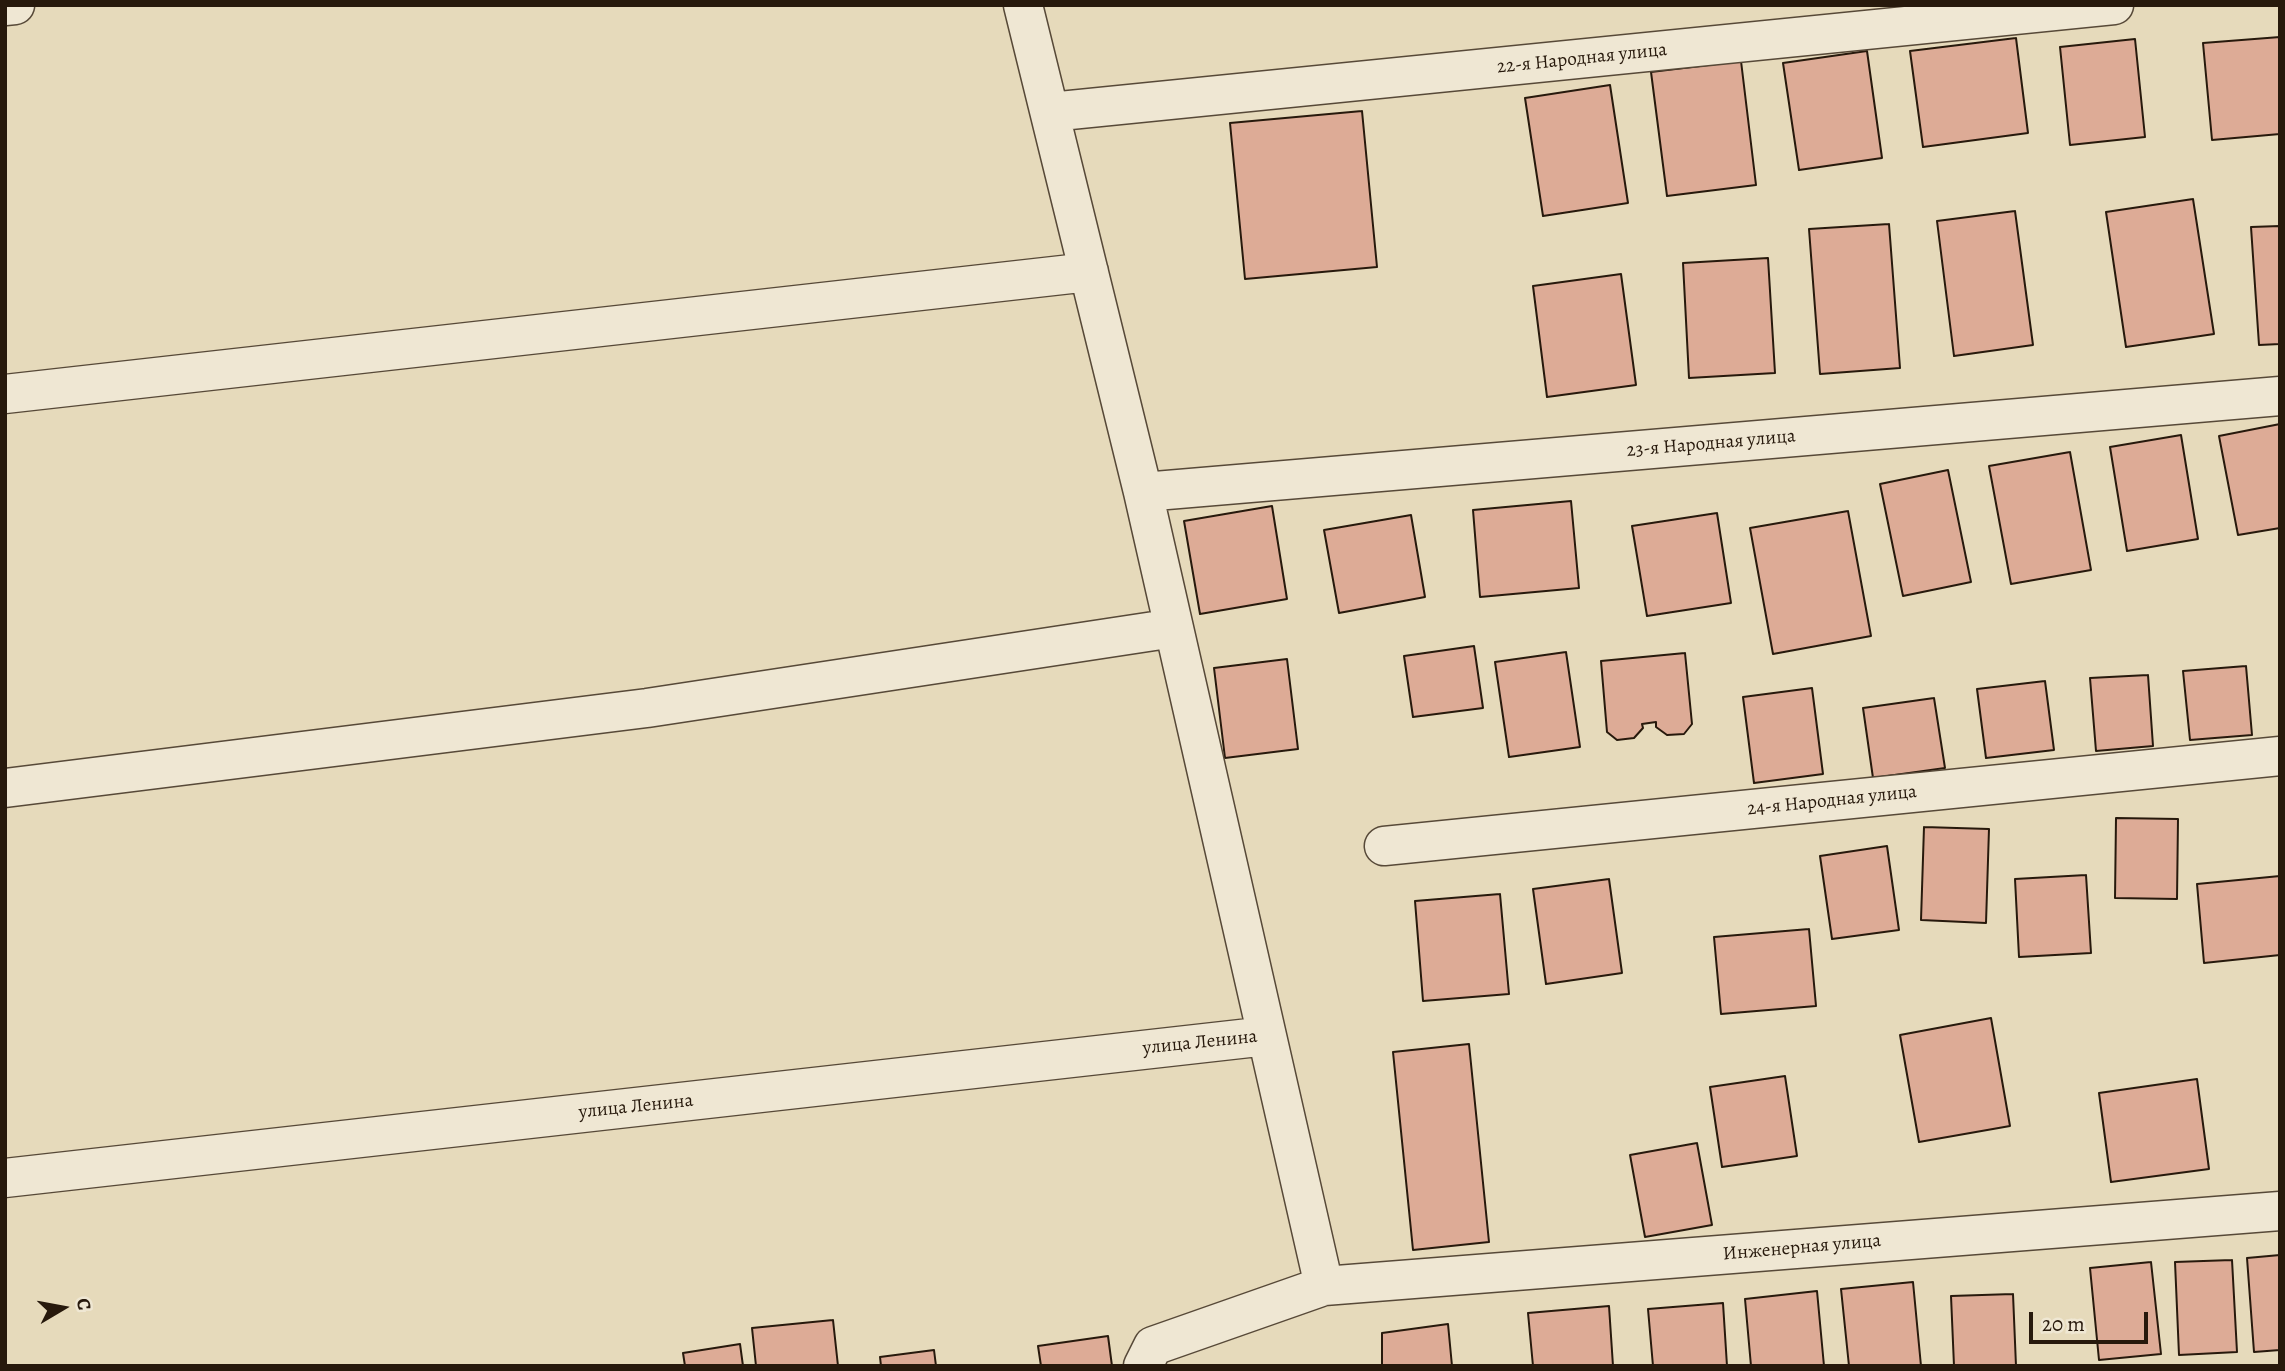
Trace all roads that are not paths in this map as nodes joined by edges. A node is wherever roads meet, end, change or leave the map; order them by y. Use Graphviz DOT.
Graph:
graph roads {
  1 [pos="15,5"];
  2 [pos="1023,5"];
  3 [pos="2114,5"];
  4 [pos="5,6"];
  5 [pos="1050,112"];
  6 [pos="1089,272"];
  7 [pos="5,394"];
  8 [pos="2280,396"];
  9 [pos="1143,492"];
  10 [pos="1174,628"];
  11 [pos="2280,756"];
  12 [pos="5,788"];
  13 [pos="1384,846"];
  14 [pos="1267,1036"];
  15 [pos="5,1178"];
  16 [pos="2280,1210"];
  17 [pos="1324,1286"];
  18 [pos="1143,1366"];
  1 -- 4 [label="street"];
  2 -- 5 [label="street"];
  3 -- 5 [label="street, 22-я Народная улица"];
  5 -- 6 [label="street"];
  6 -- 7 [label="street"];
  6 -- 9 [label="street"];
  8 -- 9 [label="street, 23-я Народная улица"];
  9 -- 10 [label="street"];
  10 -- 12 [label="street"];
  10 -- 14 [label="street"];
  11 -- 13 [label="street, 24-я Народная улица"];
  14 -- 15 [label="street, улица Ленина"];
  14 -- 17 [label="street"];
  16 -- 17 [label="street, Инженерная улица"];
  17 -- 18 [label="street, Инженерная улица"];
}
